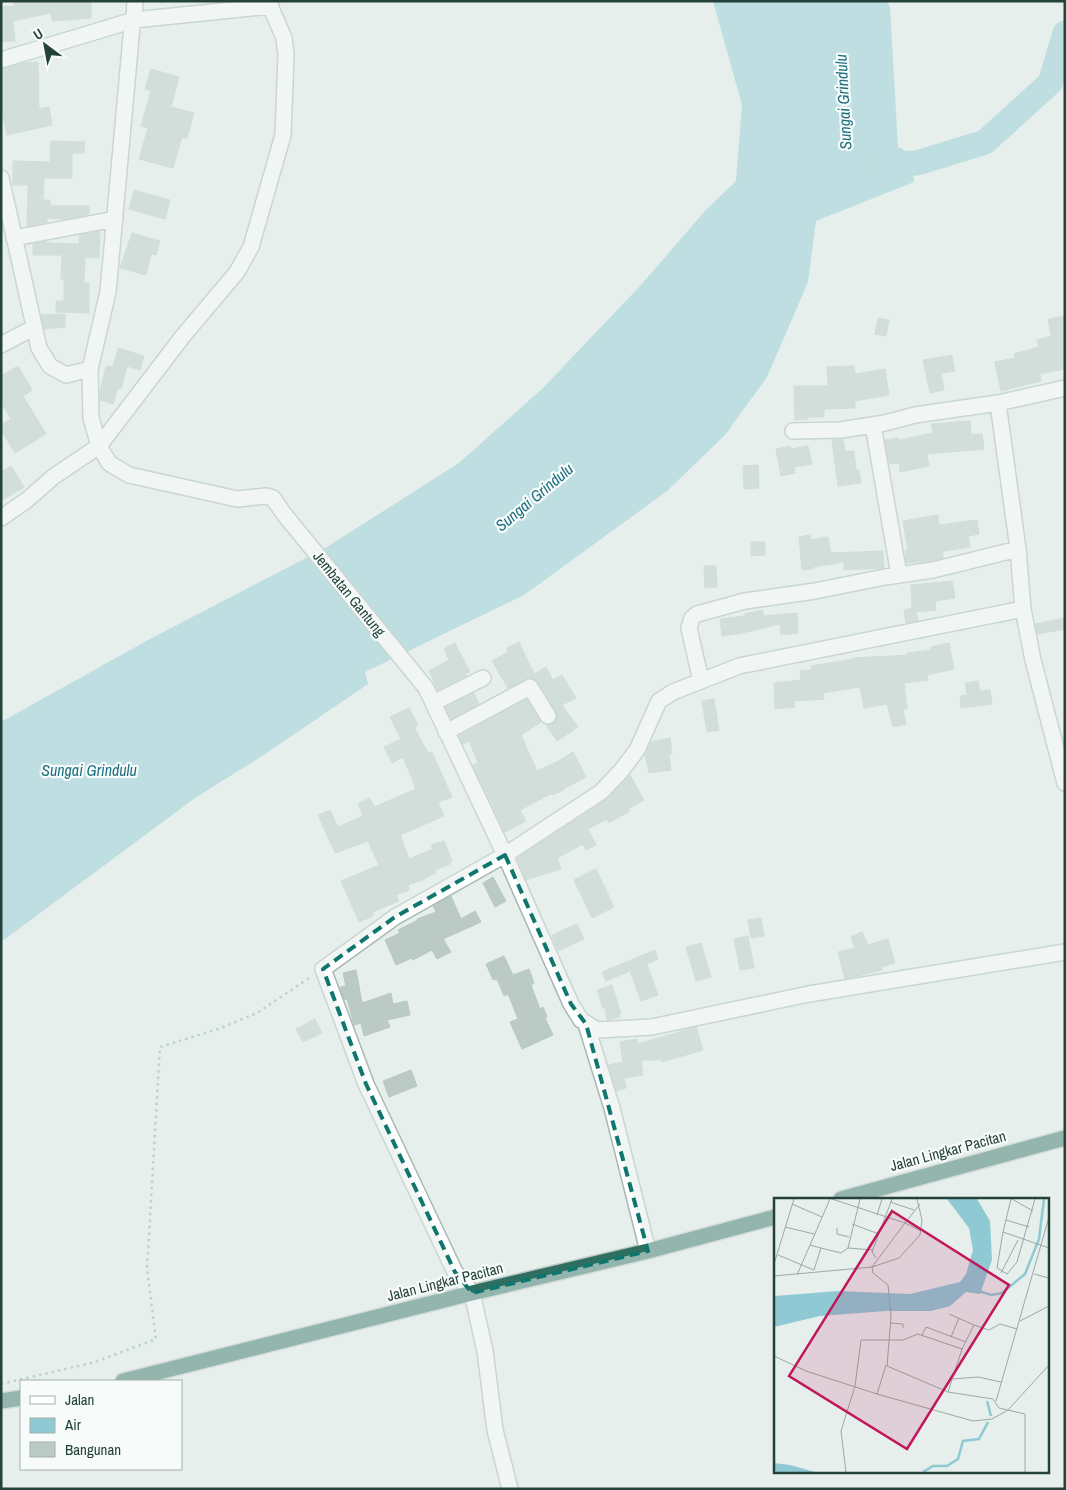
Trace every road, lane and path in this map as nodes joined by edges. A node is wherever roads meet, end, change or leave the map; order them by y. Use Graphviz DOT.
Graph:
graph roads {
  1 [pos="135,1"];
  2 [pos="270,4"];
  3 [pos="133,23"];
  4 [pos="1,60"];
  5 [pos="1,178"];
  6 [pos="4,199"];
  7 [pos="115,219"];
  8 [pos="14,238"];
  9 [pos="33,328"];
  10 [pos="1,345"];
  11 [pos="90,370"];
  12 [pos="1065,388"];
  13 [pos="998,403"];
  14 [pos="873,425"];
  15 [pos="793,431"];
  16 [pos="99,446"];
  17 [pos="1,518"];
  18 [pos="1018,549"];
  19 [pos="899,575"];
  20 [pos="1023,609"];
  21 [pos="483,678"];
  22 [pos="701,681"];
  23 [pos="433,703"];
  24 [pos="548,716"];
  25 [pos="446,732"];
  26 [pos="1065,783"];
  27 [pos="505,855"];
  28 [pos="1065,952"];
  29 [pos="323,969"];
  30 [pos="586,1024"];
  31 [pos="1065,1138"];
  32 [pos="845,1198"];
  33 [pos="774,1217"];
  34 [pos="648,1252"];
  35 [pos="472,1293"];
  36 [pos="127,1380"];
  37 [pos="1,1384"];
  38 [pos="20,1398"];
  39 [pos="1,1401"];
  40 [pos="510,1489"];
  1 -- 3 [label="street"];
  2 -- 3 [label="street"];
  2 -- 16 [label="street"];
  3 -- 4 [label="street"];
  3 -- 7 [label="street"];
  5 -- 6 [label="street"];
  6 -- 8 [label="street"];
  7 -- 8 [label="street"];
  7 -- 11 [label="street"];
  8 -- 9 [label="street"];
  9 -- 10 [label="street"];
  9 -- 11 [label="street"];
  11 -- 16 [label="street"];
  12 -- 13 [label="street"];
  13 -- 14 [label="street"];
  13 -- 18 [label="street"];
  14 -- 15 [label="street"];
  14 -- 19 [label="street"];
  16 -- 17 [label="street"];
  16 -- 23 [label="street, Jembatan Gantung"];
  18 -- 19 [label="street"];
  18 -- 20 [label="street"];
  19 -- 22 [label="street"];
  20 -- 22 [label="street"];
  20 -- 26 [label="street"];
  21 -- 23 [label="street"];
  22 -- 27 [label="street"];
  23 -- 25 [label="street, Jembatan Gantung"];
  24 -- 25 [label="street"];
  25 -- 27 [label="street, Jembatan Gantung"];
  27 -- 29 [label="street"];
  27 -- 30 [label="street, Jembatan Gantung"];
  28 -- 30 [label="street"];
  29 -- 35 [label="street"];
  29 -- 37 [label="path"];
  30 -- 34 [label="street, Jembatan Gantung"];
  31 -- 32 [label="highway, Jalan Lingkar Pacitan"];
  33 -- 34 [label="highway, Jalan Lingkar Pacitan"];
  34 -- 35 [label="highway, Jalan Lingkar Pacitan"];
  35 -- 36 [label="highway, Jalan Lingkar Pacitan"];
  35 -- 40 [label="street"];
  38 -- 39 [label="highway"];
}
